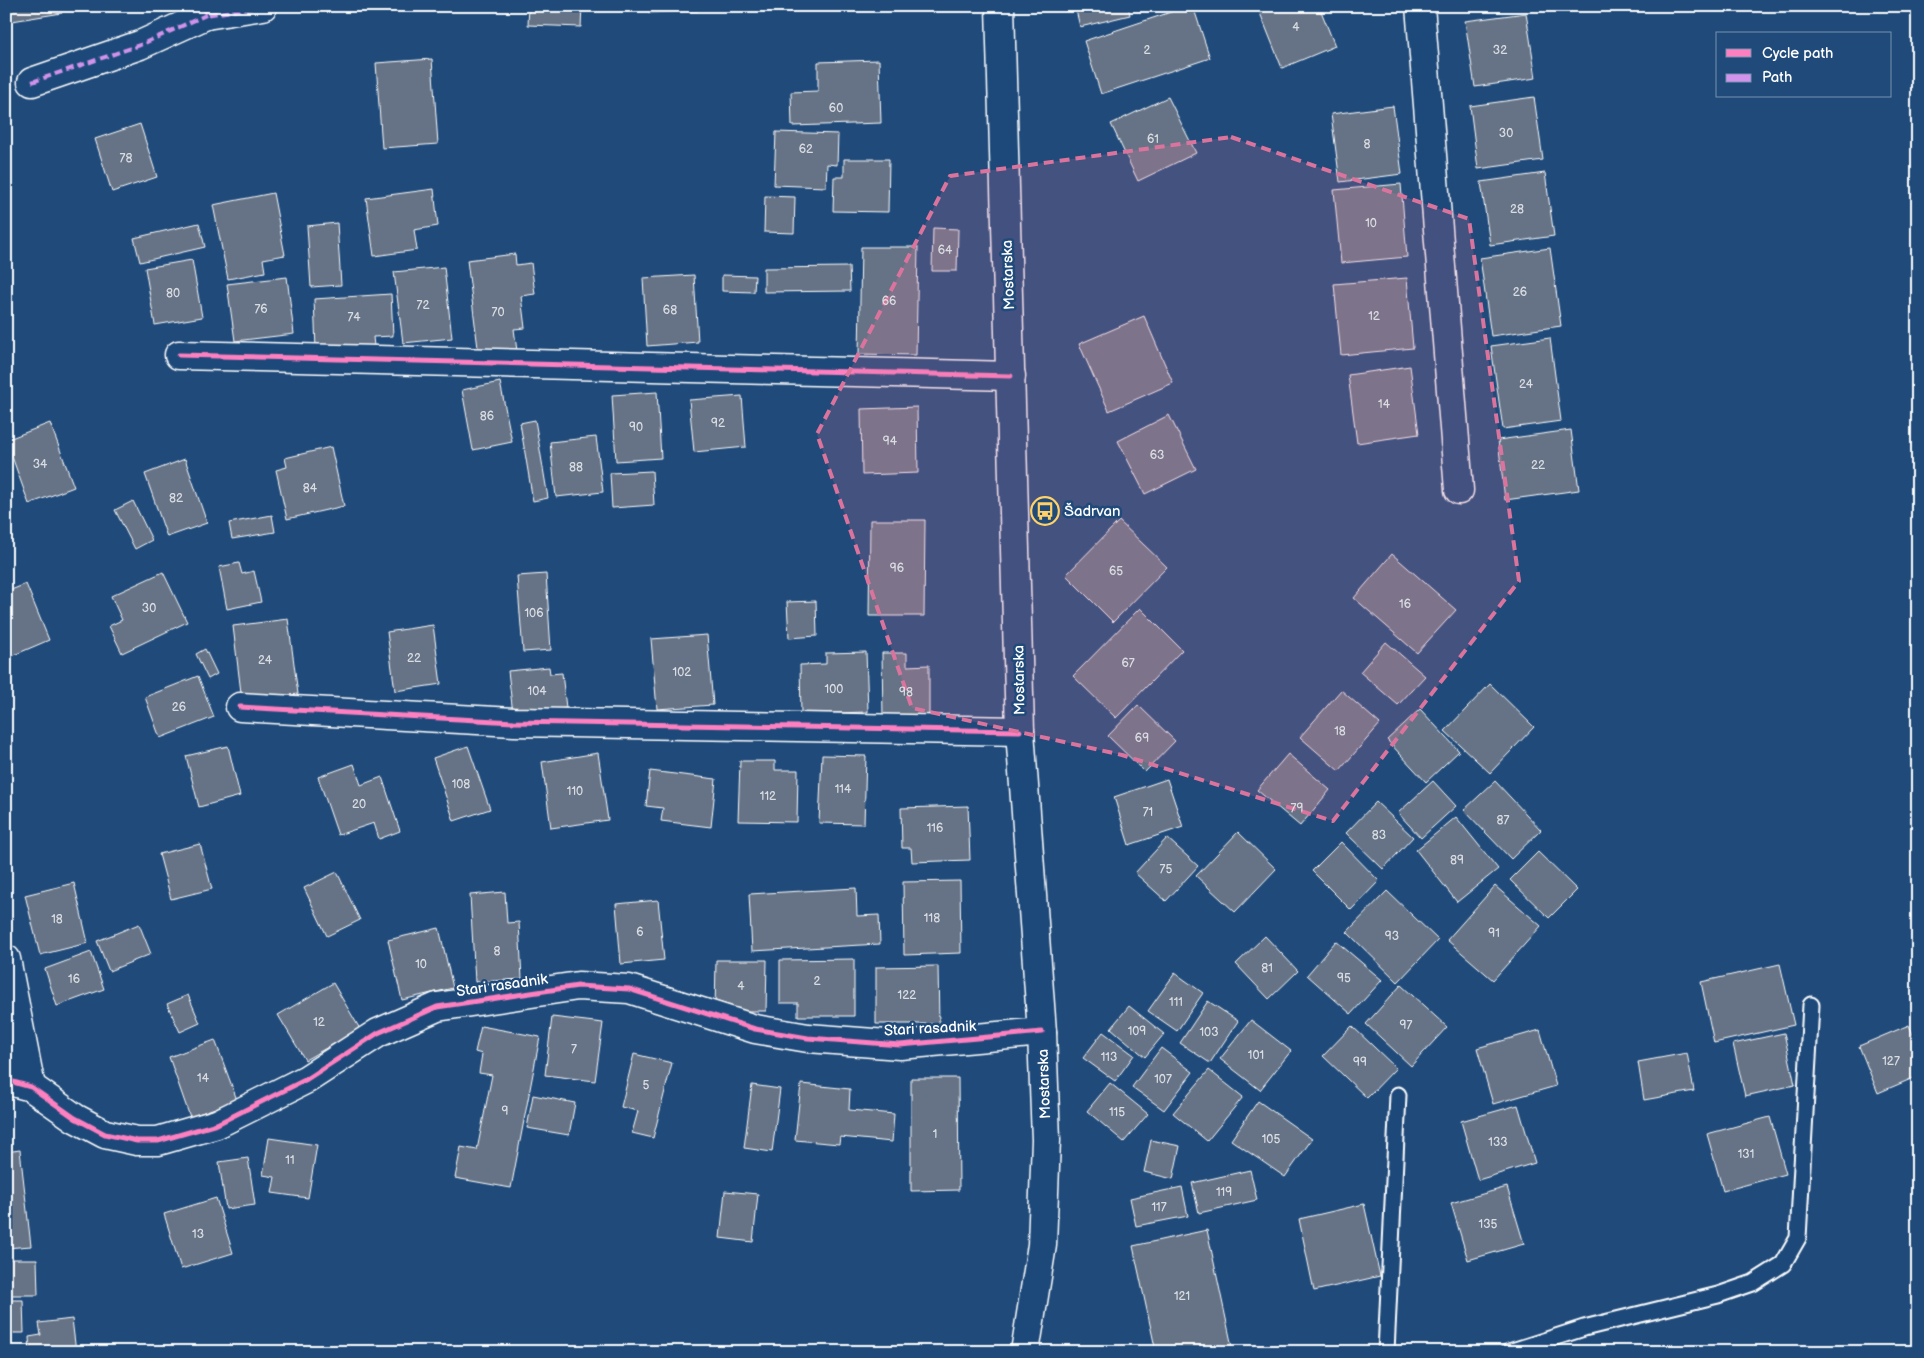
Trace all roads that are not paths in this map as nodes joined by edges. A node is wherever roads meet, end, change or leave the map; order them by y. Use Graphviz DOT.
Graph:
graph roads {
  1 [pos="264,6"];
  2 [pos="1000,6"];
  3 [pos="1420,6"];
  4 [pos="205,10"];
  5 [pos="32,82"];
  6 [pos="179,355"];
  7 [pos="1011,376"];
  8 [pos="1459,490"];
  9 [pos="240,707"];
  10 [pos="1020,731"];
  11 [pos="6,959"];
  12 [pos="1811,1005"];
  13 [pos="1042,1032"];
  14 [pos="18,1083"];
  15 [pos="1398,1095"];
  16 [pos="1025,1352"];
  17 [pos="1386,1352"];
  18 [pos="1509,1352"];
  1 -- 4 [label="street"];
  2 -- 7 [label="street, Mostarska"];
  3 -- 8 [label="street"];
  4 -- 5 [label="street"];
  6 -- 7 [label="street"];
  7 -- 10 [label="street, Mostarska"];
  9 -- 10 [label="street"];
  10 -- 13 [label="street, Mostarska"];
  11 -- 14 [label="street, Stari rasadnik"];
  12 -- 18 [label="lane"];
  13 -- 14 [label="street, Stari rasadnik"];
  13 -- 16 [label="street, Mostarska"];
  15 -- 17 [label="lane"];
}
